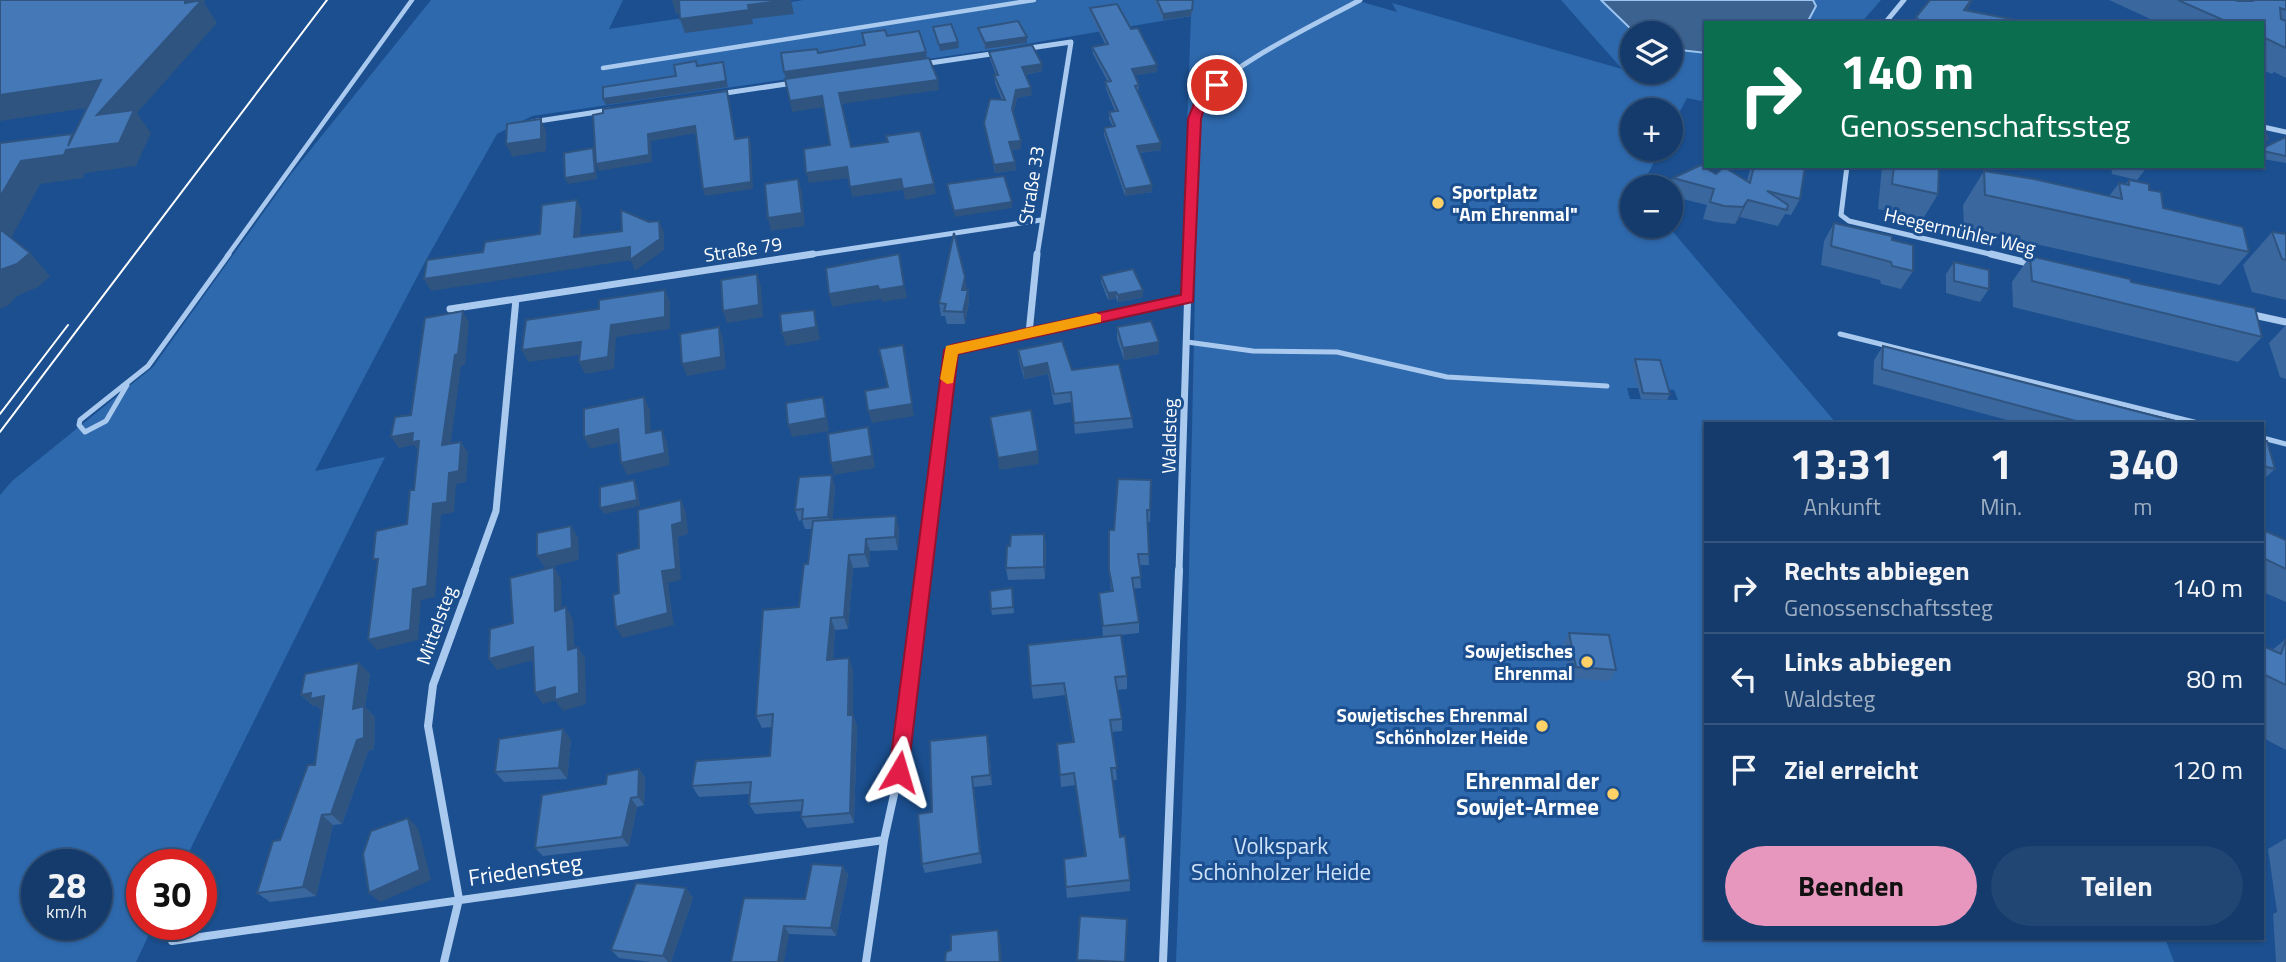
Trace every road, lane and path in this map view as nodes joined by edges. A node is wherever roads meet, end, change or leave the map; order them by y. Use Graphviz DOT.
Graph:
graph roads {
  1 [pos="412,0"];
  2 [pos="1034,0"];
  3 [pos="1345,0"];
  4 [pos="1903,0"];
  5 [pos="1358,1"];
  6 [pos="1887,21"];
  7 [pos="1015,50"];
  8 [pos="1001,52"];
  9 [pos="918,64"];
  10 [pos="603,68"];
  11 [pos="801,82"];
  12 [pos="705,96"];
  13 [pos="623,108"];
  14 [pos="527,122"];
  15 [pos="2264,127"];
  16 [pos="2286,132"];
  17 [pos="1847,168"];
  18 [pos="1041,220"];
  19 [pos="2045,267"];
  20 [pos="1188,298"];
  21 [pos="516,299"];
  22 [pos="450,309"];
  23 [pos="2246,313"];
  24 [pos="2286,322"];
  25 [pos="1029,333"];
  26 [pos="1840,334"];
  27 [pos="1187,342"];
  28 [pos="127,384"];
  29 [pos="1607,386"];
  30 [pos="2194,422"];
  31 [pos="2264,438"];
  32 [pos="2286,444"];
  33 [pos="884,840"];
  34 [pos="459,899"];
  35 [pos="172,941"];
  36 [pos="443,962"];
  37 [pos="866,962"];
  38 [pos="1163,962"];
  1 -- 28 [label="lane"];
  2 -- 10 [label="lane"];
  3 -- 5 [label="lane"];
  4 -- 6 [label="street"];
  5 -- 20 [label="street, Waldsteg"];
  7 -- 18 [label="street, Straße 33"];
  8 -- 9 [label="street"];
  11 -- 12 [label="street"];
  13 -- 14 [label="street"];
  15 -- 16 [label="street"];
  17 -- 19 [label="street, Heegermühler Weg"];
  18 -- 21 [label="street, Straße 79"];
  18 -- 25 [label="street, Straße 33"];
  20 -- 25 [label="street"];
  20 -- 27 [label="street, Waldsteg"];
  21 -- 22 [label="street, Straße 79"];
  21 -- 34 [label="street, Mittelsteg"];
  23 -- 24 [label="street"];
  25 -- 33 [label="street"];
  26 -- 30 [label="lane"];
  27 -- 29 [label="lane"];
  27 -- 38 [label="street, Waldsteg"];
  28 -- 28 [label="lane"];
  31 -- 32 [label="lane"];
  33 -- 34 [label="street, Friedensteg"];
  33 -- 37 [label="street"];
  34 -- 35 [label="street, Friedensteg"];
  34 -- 36 [label="street, Mittelsteg"];
}
